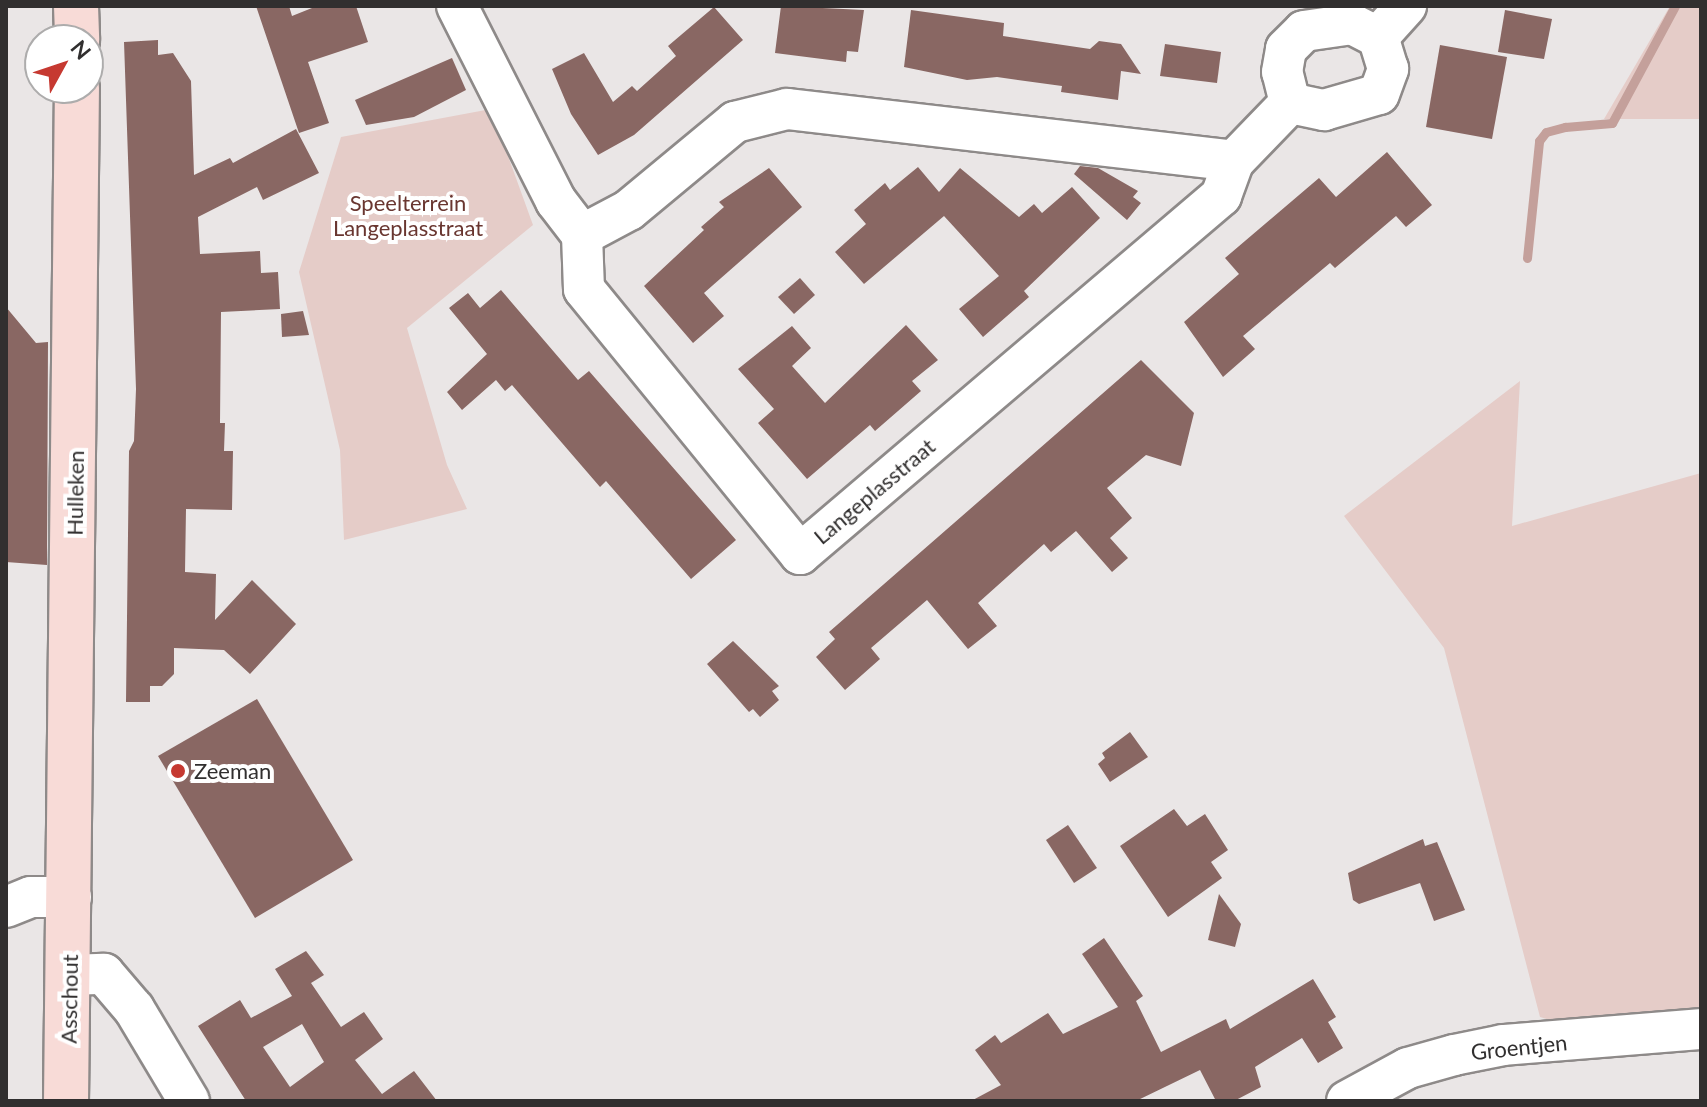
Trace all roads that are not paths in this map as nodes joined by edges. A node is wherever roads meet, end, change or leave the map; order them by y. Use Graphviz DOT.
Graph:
graph roads {
  1 [pos="457,6"];
  2 [pos="1406,6"];
  3 [pos="1378,37"];
  4 [pos="1290,103"];
  5 [pos="77,104"];
  6 [pos="1234,161"];
  7 [pos="582,235"];
  8 [pos="71,897"];
  9 [pos="6,907"];
  10 [pos="69,975"];
  11 [pos="1701,1029"];
  12 [pos="66,1101"];
  13 [pos="189,1101"];
  14 [pos="1347,1101"];
  1 -- 7 [label="street"];
  2 -- 3 [label="street"];
  3 -- 4 [label="street"];
  3 -- 4 [label="street"];
  4 -- 6 [label="street, Langeplasstraat"];
  5 -- 8 [label="main road, Hulleken"];
  6 -- 7 [label="street"];
  6 -- 7 [label="street, Langeplasstraat"];
  8 -- 9 [label="street"];
  8 -- 10 [label="main road, Asschout"];
  10 -- 12 [label="main road, Asschout"];
  10 -- 13 [label="street"];
  11 -- 14 [label="street, Groentjen"];
}
